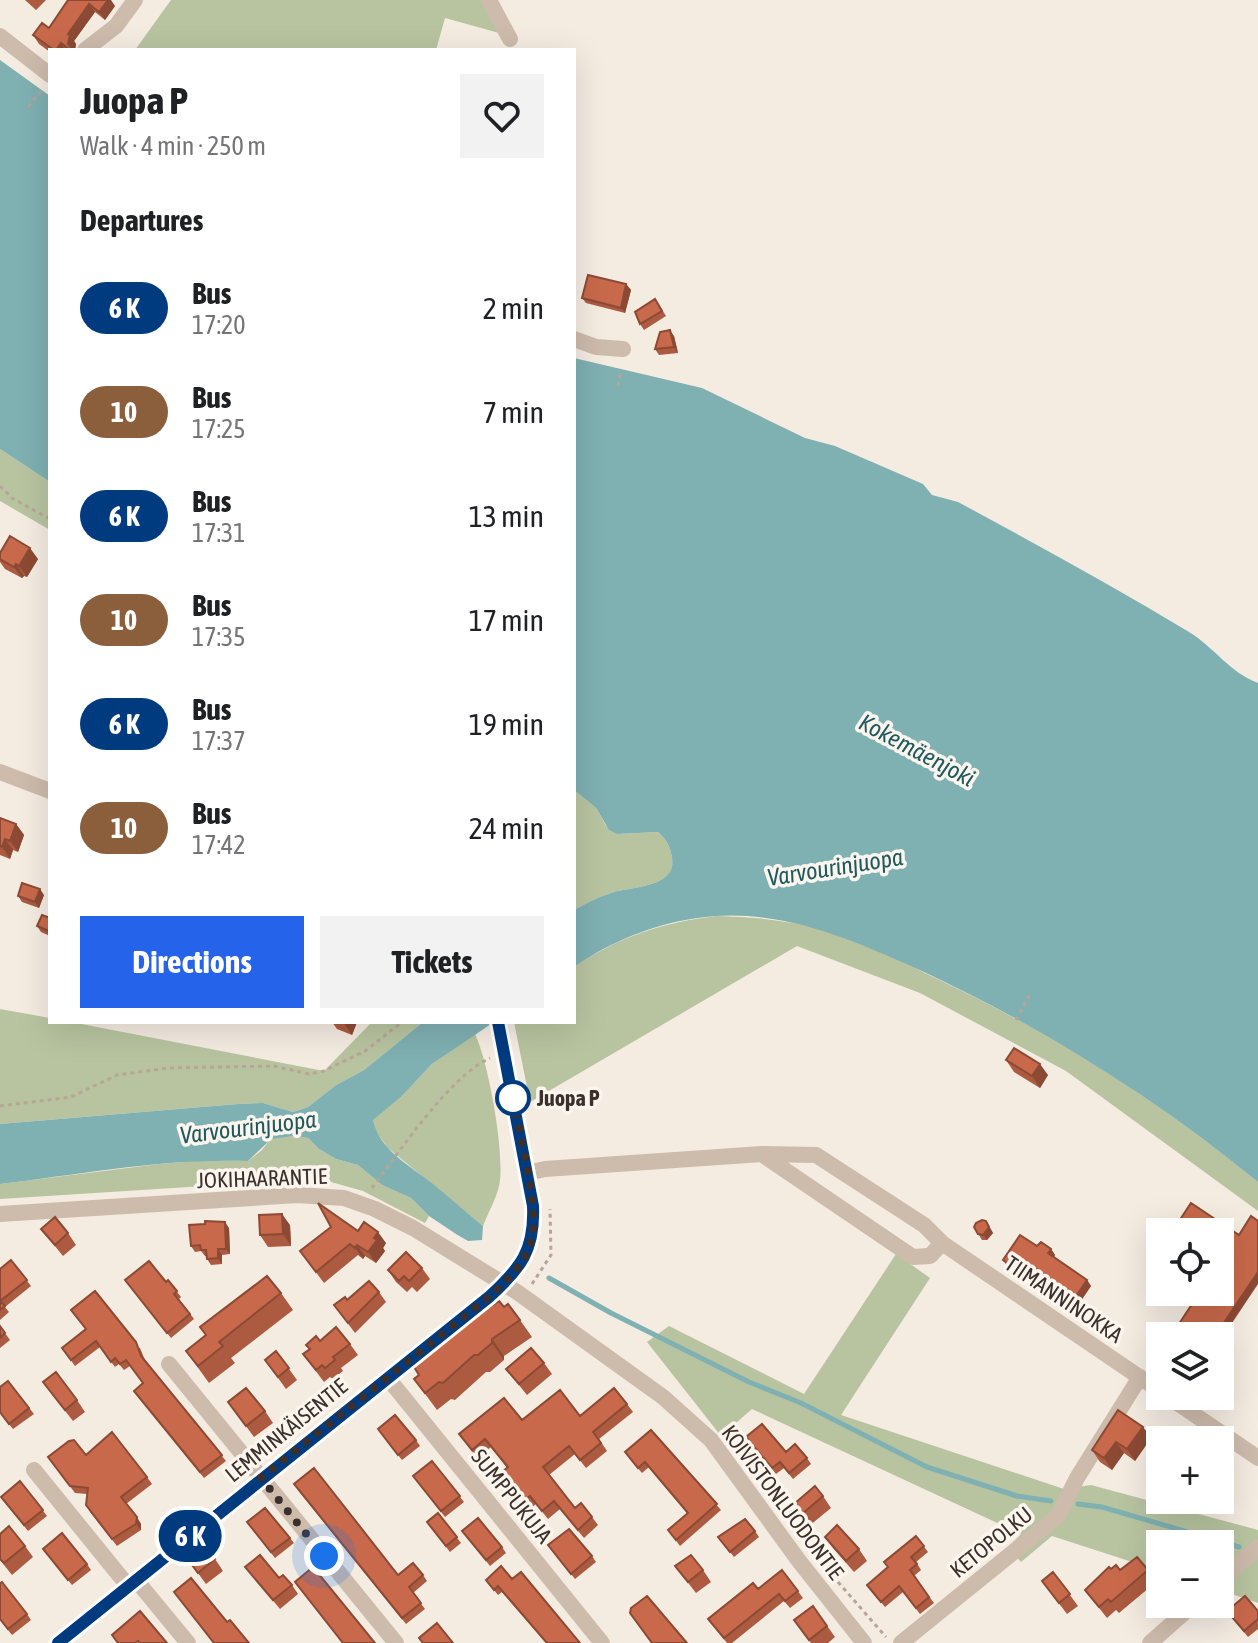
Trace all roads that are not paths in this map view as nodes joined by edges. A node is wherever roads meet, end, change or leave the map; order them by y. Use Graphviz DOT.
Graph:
graph roads {
  1 [pos="135,0"];
  2 [pos="489,0"];
  3 [pos="0,36"];
  4 [pos="510,39"];
  5 [pos="88,48"];
  6 [pos="46,82"];
  7 [pos="576,340"];
  8 [pos="623,349"];
  9 [pos="0,772"];
  10 [pos="48,790"];
  11 [pos="499,1026"];
  12 [pos="762,1154"];
  13 [pos="527,1173"];
  14 [pos="0,1214"];
  15 [pos="942,1243"];
  16 [pos="504,1283"];
  17 [pos="169,1364"];
  18 [pos="387,1377"];
  19 [pos="1140,1377"];
  20 [pos="1146,1381"];
  21 [pos="1188,1410"];
  22 [pos="1258,1458"];
  23 [pos="34,1470"];
  24 [pos="261,1478"];
  25 [pos="1258,1547"];
  26 [pos="1234,1568"];
  27 [pos="132,1583"];
  28 [pos="1178,1618"];
  29 [pos="58,1643"];
  30 [pos="188,1643"];
  31 [pos="396,1643"];
  32 [pos="602,1643"];
  33 [pos="864,1643"];
  34 [pos="901,1643"];
  35 [pos="1150,1643"];
  1 -- 5 [label="street"];
  2 -- 4 [label="street"];
  3 -- 6 [label="street"];
  7 -- 8 [label="street"];
  9 -- 10 [label="street"];
  11 -- 13 [label="street, LEMMINKÄISENTIE"];
  12 -- 13 [label="street, TIIMANNINOKKA"];
  12 -- 15 [label="street, TIIMANNINOKKA"];
  12 -- 15 [label="street"];
  13 -- 16 [label="street, LEMMINKÄISENTIE"];
  14 -- 16 [label="street, JOKIHAARANTIE"];
  15 -- 19 [label="street, TIIMANNINOKKA"];
  16 -- 18 [label="street, LEMMINKÄISENTIE"];
  16 -- 33 [label="street, KOIVISTONLUODONTIE"];
  17 -- 24 [label="street"];
  18 -- 24 [label="street, LEMMINKÄISENTIE"];
  18 -- 32 [label="street, SUMPPUKUJA"];
  19 -- 20 [label="street, TIIMANNINOKKA"];
  19 -- 34 [label="street, KETOPOLKU"];
  21 -- 22 [label="street"];
  23 -- 27 [label="street"];
  24 -- 27 [label="street, LEMMINKÄISENTIE"];
  24 -- 31 [label="street"];
  25 -- 26 [label="street"];
  27 -- 29 [label="street, LEMMINKÄISENTIE"];
  27 -- 30 [label="street"];
  28 -- 35 [label="street"];
}
